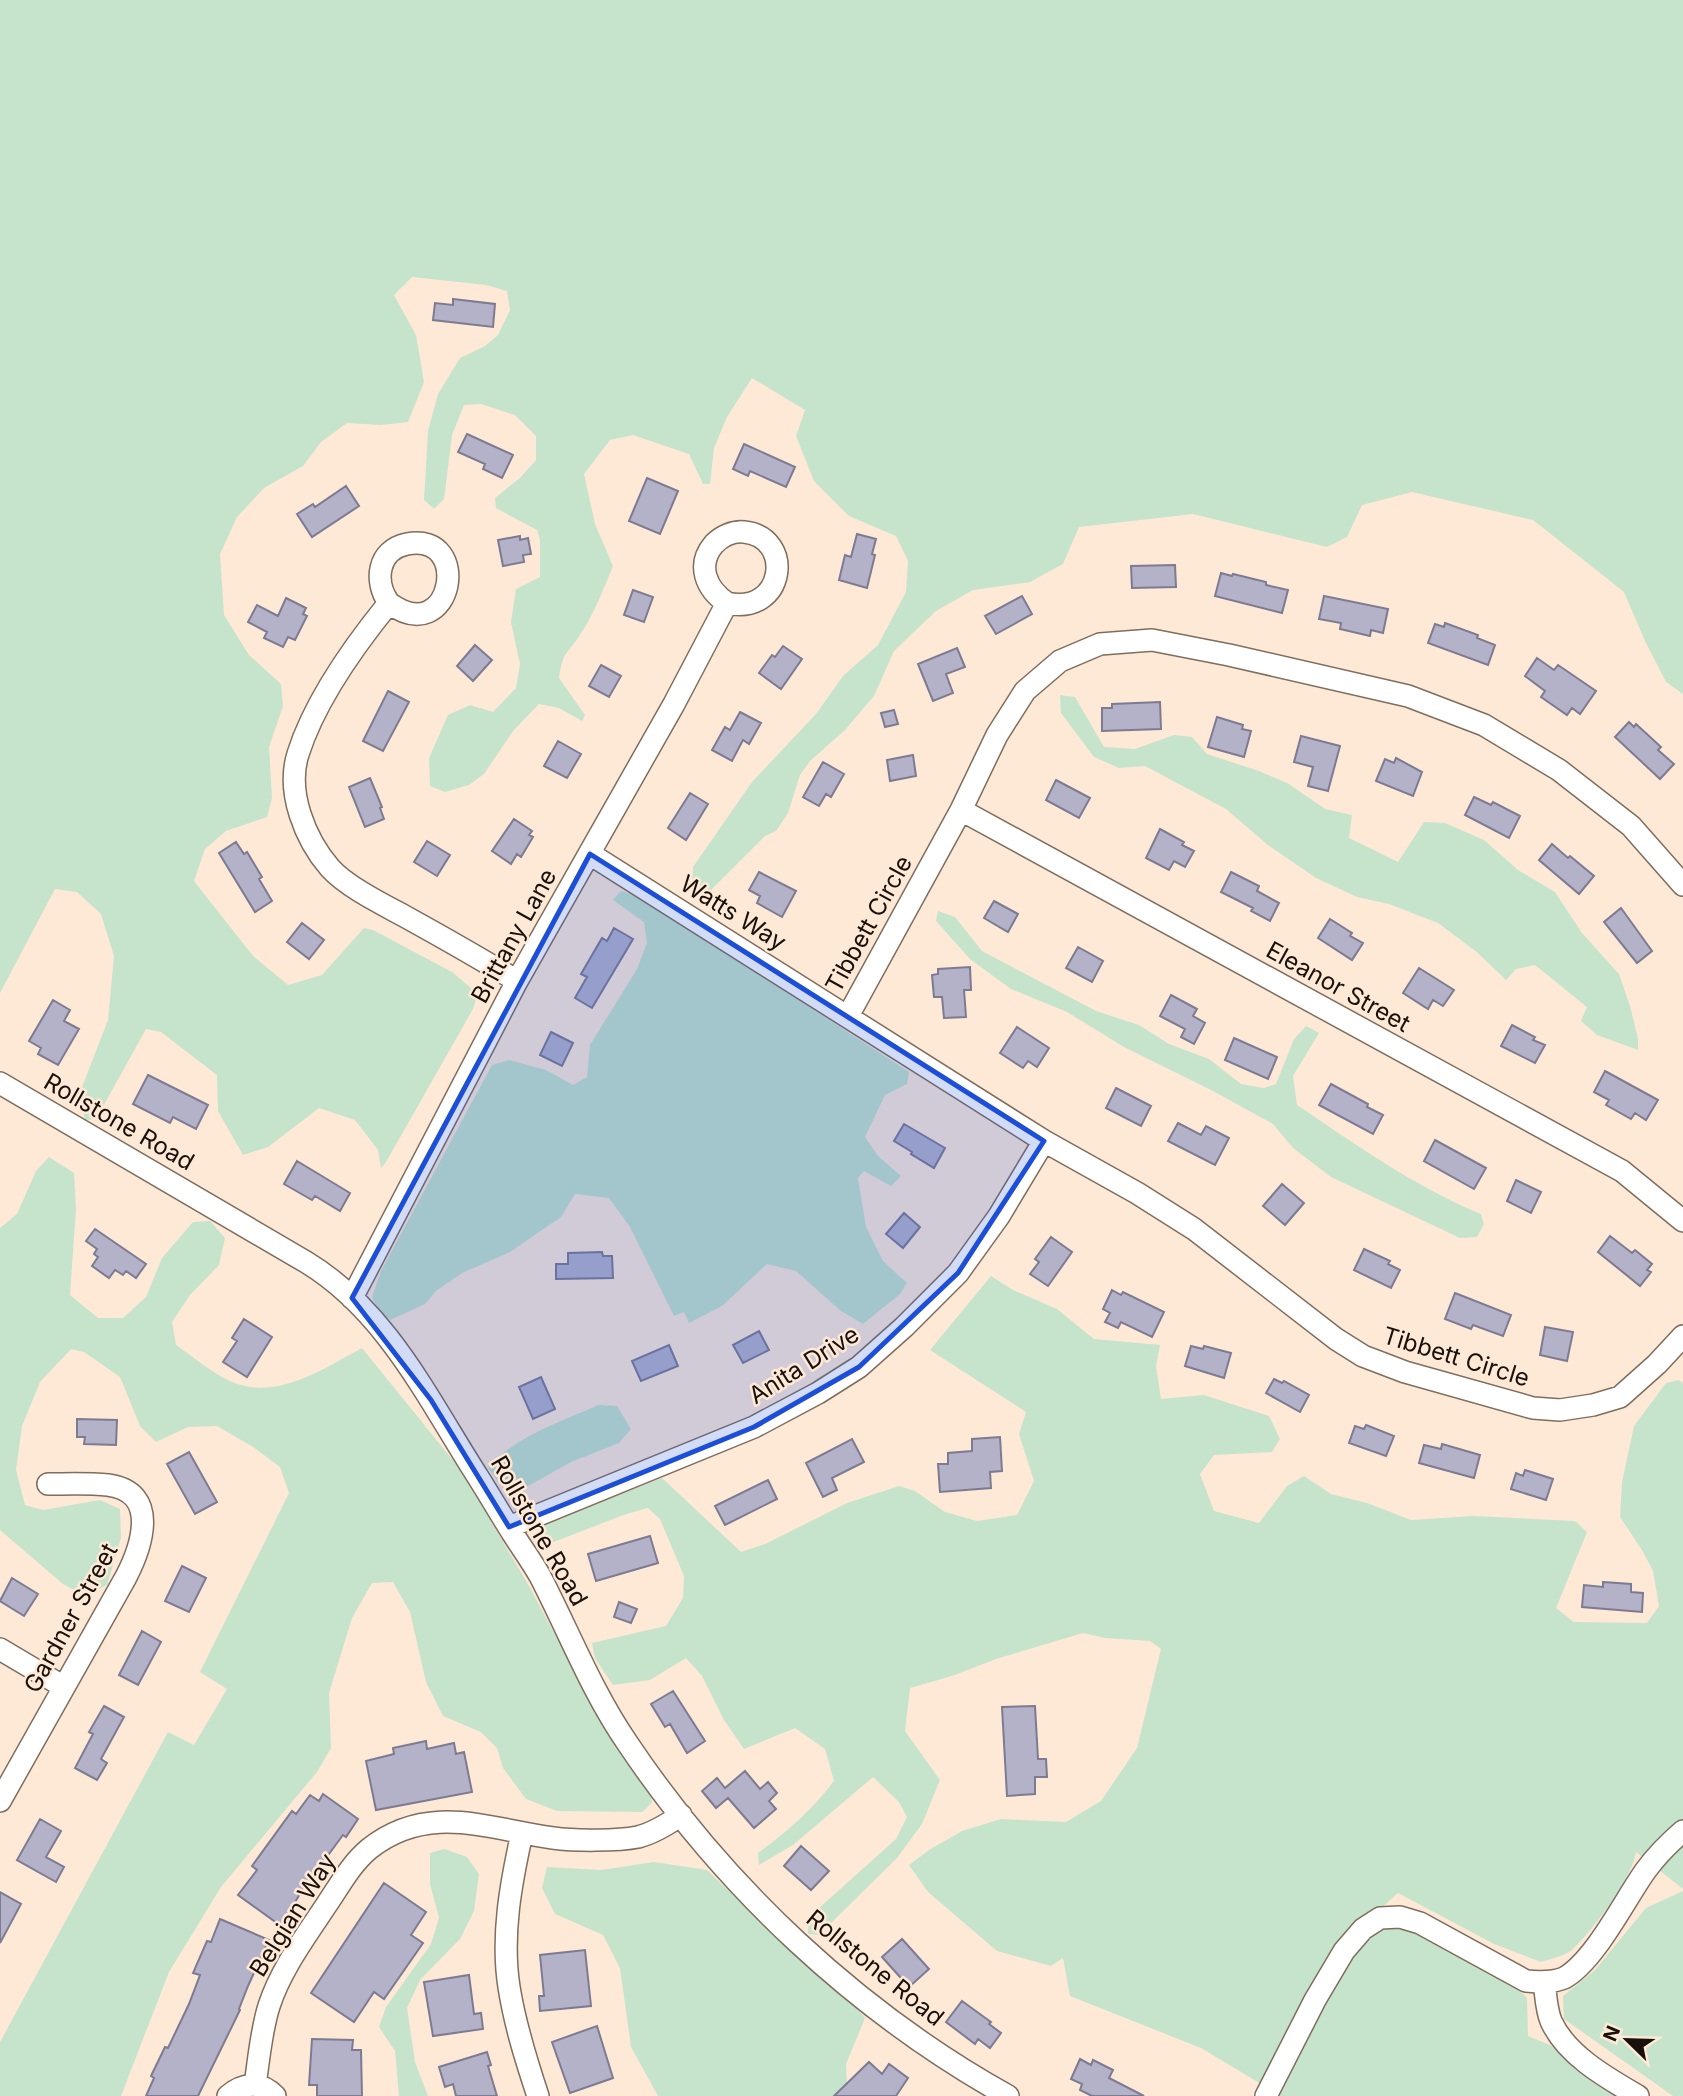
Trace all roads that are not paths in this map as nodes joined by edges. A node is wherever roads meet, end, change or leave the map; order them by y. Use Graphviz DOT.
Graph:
graph roads {
  1 [pos="389,603"];
  2 [pos="727,603"];
  3 [pos="961,810"];
  4 [pos="590,854"];
  5 [pos="1683,885"];
  6 [pos="517,981"];
  7 [pos="848,1016"];
  8 [pos="0,1083"];
  9 [pos="1044,1141"];
  10 [pos="1683,1220"];
  11 [pos="352,1298"];
  12 [pos="1683,1336"];
  13 [pos="48,1484"];
  14 [pos="509,1527"];
  15 [pos="0,1648"];
  16 [pos="64,1687"];
  17 [pos="0,1801"];
  18 [pos="681,1815"];
  19 [pos="1683,1831"];
  20 [pos="522,1833"];
  21 [pos="1544,1982"];
  22 [pos="255,2085"];
  23 [pos="228,2096"];
  24 [pos="275,2096"];
  25 [pos="537,2096"];
  26 [pos="1009,2096"];
  27 [pos="1266,2096"];
  28 [pos="1638,2096"];
  1 -- 6 [label="street"];
  2 -- 4 [label="street, Brittany Lane"];
  3 -- 5 [label="street, Tibbett Circle"];
  3 -- 7 [label="street, Tibbett Circle"];
  3 -- 10 [label="street, Eleanor Street"];
  4 -- 6 [label="street, Brittany Lane"];
  4 -- 7 [label="street, Watts Way"];
  6 -- 11 [label="street, Brittany Lane"];
  7 -- 9 [label="street, Tibbett Circle"];
  8 -- 11 [label="street, Rollstone Road"];
  9 -- 12 [label="street, Tibbett Circle"];
  9 -- 14 [label="street, Anita Drive"];
  11 -- 14 [label="street, Rollstone Road"];
  13 -- 16 [label="street, Gardner Street"];
  14 -- 18 [label="street, Rollstone Road"];
  15 -- 16 [label="street"];
  16 -- 17 [label="street, Gardner Street"];
  18 -- 20 [label="street, Belgian Way"];
  18 -- 26 [label="street, Rollstone Road"];
  19 -- 21 [label="street"];
  20 -- 22 [label="street, Belgian Way"];
  20 -- 25 [label="street"];
  21 -- 27 [label="street"];
  21 -- 28 [label="street"];
  22 -- 23 [label="street"];
  22 -- 24 [label="street"];
}
